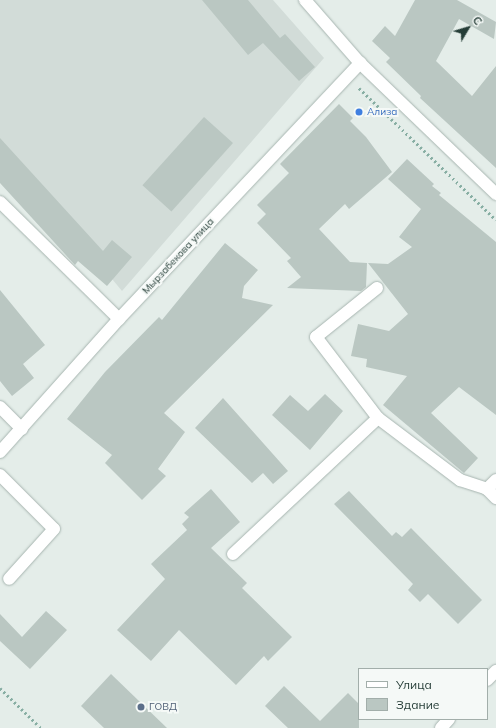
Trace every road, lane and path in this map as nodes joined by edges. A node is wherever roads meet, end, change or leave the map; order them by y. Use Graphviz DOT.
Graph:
graph roads {
  1 [pos="305,0"];
  2 [pos="360,63"];
  3 [pos="347,77"];
  4 [pos="496,194"];
  5 [pos="0,202"];
  6 [pos="496,220"];
  7 [pos="377,288"];
  8 [pos="119,319"];
  9 [pos="0,407"];
  10 [pos="378,418"];
  11 [pos="22,428"];
  12 [pos="0,452"];
  13 [pos="0,475"];
  14 [pos="496,480"];
  15 [pos="487,489"];
  16 [pos="496,498"];
  17 [pos="234,554"];
  18 [pos="9,579"];
  19 [pos="496,671"];
  20 [pos="488,679"];
  21 [pos="0,688"];
  22 [pos="448,720"];
  23 [pos="41,728"];
  24 [pos="441,728"];
  1 -- 2 [label="street"];
  2 -- 3 [label="street, Мырзабекова улица"];
  2 -- 4 [label="street"];
  3 -- 6 [label="path"];
  3 -- 8 [label="street, Мырзабекова улица"];
  5 -- 8 [label="street"];
  7 -- 10 [label="street"];
  8 -- 11 [label="street, Мырзабекова улица"];
  9 -- 11 [label="street"];
  10 -- 15 [label="street"];
  10 -- 17 [label="street"];
  11 -- 12 [label="street, Мырзабекова улица"];
  13 -- 18 [label="street"];
  14 -- 15 [label="street"];
  15 -- 16 [label="street"];
  19 -- 20 [label="street"];
  21 -- 23 [label="path"];
  22 -- 24 [label="street"];
}
